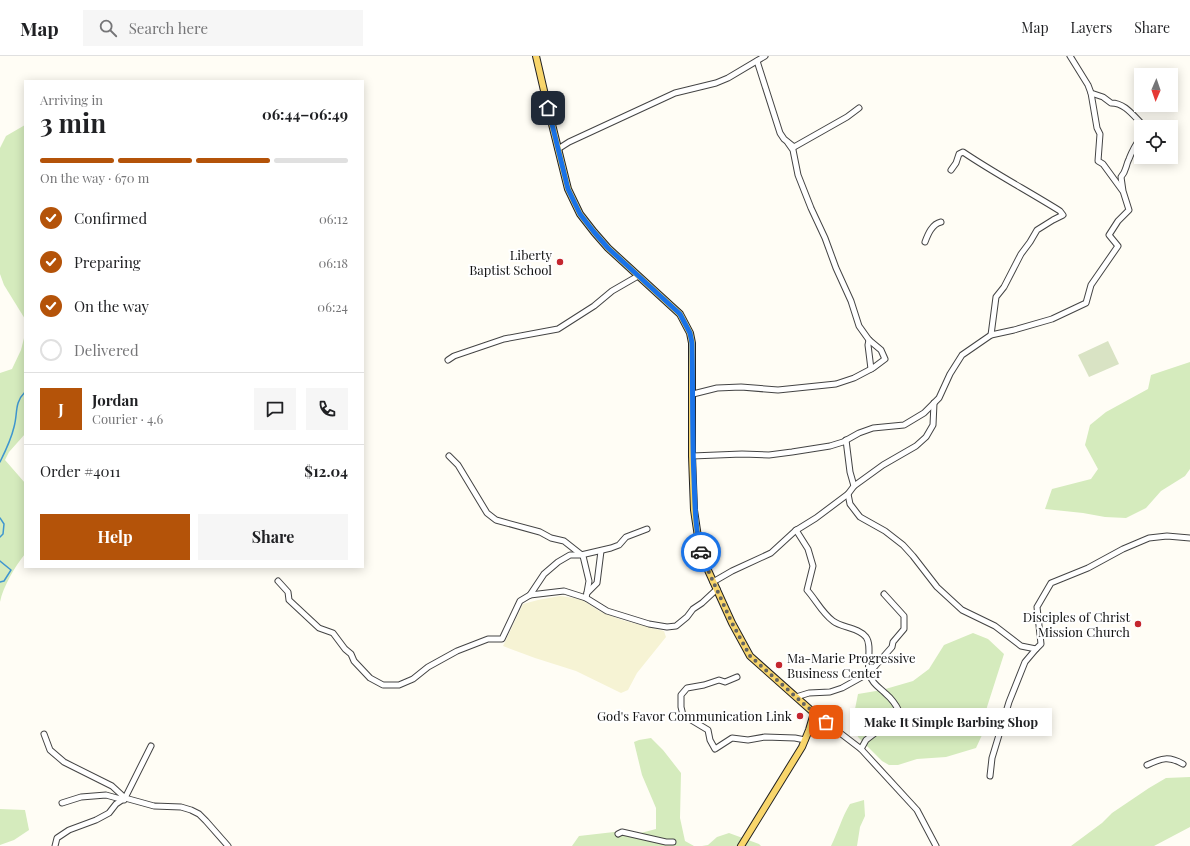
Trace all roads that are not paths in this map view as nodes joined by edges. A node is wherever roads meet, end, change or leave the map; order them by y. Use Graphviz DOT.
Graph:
graph roads {
  1 [pos="536,56"];
  2 [pos="765,56"];
  3 [pos="1070,56"];
  4 [pos="757,61"];
  5 [pos="1091,93"];
  6 [pos="859,108"];
  7 [pos="1138,120"];
  8 [pos="788,143"];
  9 [pos="1134,148"];
  10 [pos="558,149"];
  11 [pos="951,170"];
  12 [pos="1123,191"];
  13 [pos="941,222"];
  14 [pos="925,242"];
  15 [pos="638,276"];
  16 [pos="991,335"];
  17 [pos="869,340"];
  18 [pos="448,360"];
  19 [pos="871,369"];
  20 [pos="693,394"];
  21 [pos="934,403"];
  22 [pos="846,440"];
  23 [pos="449,456"];
  24 [pos="692,456"];
  25 [pos="854,486"];
  26 [pos="848,494"];
  27 [pos="647,529"];
  28 [pos="796,530"];
  29 [pos="1190,538"];
  30 [pos="601,550"];
  31 [pos="581,555"];
  32 [pos="278,581"];
  33 [pos="713,582"];
  34 [pos="717,590"];
  35 [pos="884,594"];
  36 [pos="530,595"];
  37 [pos="587,595"];
  38 [pos="1036,649"];
  39 [pos="869,673"];
  40 [pos="737,678"];
  41 [pos="796,697"];
  42 [pos="814,713"];
  43 [pos="44,734"];
  44 [pos="805,740"];
  45 [pos="151,746"];
  46 [pos="861,749"];
  47 [pos="1183,764"];
  48 [pos="1147,765"];
  49 [pos="990,776"];
  50 [pos="124,799"];
  51 [pos="62,803"];
  52 [pos="618,834"];
  53 [pos="673,842"];
  54 [pos="55,846"];
  55 [pos="228,846"];
  56 [pos="741,846"];
  57 [pos="936,846"];
  1 -- 10 [label="main road"];
  2 -- 4 [label="street"];
  3 -- 5 [label="street"];
  4 -- 8 [label="street"];
  4 -- 10 [label="street"];
  5 -- 7 [label="street"];
  5 -- 12 [label="street"];
  6 -- 8 [label="street"];
  8 -- 17 [label="street"];
  9 -- 12 [label="street"];
  10 -- 15 [label="main road"];
  11 -- 16 [label="street"];
  12 -- 16 [label="street"];
  13 -- 14 [label="street"];
  15 -- 18 [label="street"];
  15 -- 20 [label="main road"];
  16 -- 21 [label="street"];
  17 -- 19 [label="street"];
  17 -- 19 [label="street"];
  19 -- 20 [label="street"];
  20 -- 24 [label="main road"];
  21 -- 22 [label="street"];
  21 -- 25 [label="street"];
  22 -- 24 [label="street"];
  22 -- 25 [label="street"];
  23 -- 31 [label="street"];
  24 -- 33 [label="main road"];
  25 -- 26 [label="street"];
  26 -- 28 [label="street"];
  26 -- 38 [label="street"];
  27 -- 30 [label="street"];
  28 -- 33 [label="street"];
  28 -- 39 [label="street"];
  29 -- 38 [label="street"];
  30 -- 31 [label="street"];
  30 -- 37 [label="street"];
  31 -- 36 [label="street"];
  31 -- 37 [label="street"];
  32 -- 36 [label="street"];
  33 -- 34 [label="main road"];
  34 -- 37 [label="street"];
  34 -- 41 [label="main road"];
  35 -- 39 [label="street"];
  36 -- 37 [label="street"];
  38 -- 49 [label="street"];
  39 -- 41 [label="street"];
  39 -- 46 [label="street"];
  40 -- 44 [label="street"];
  41 -- 42 [label="main road"];
  42 -- 44 [label="main road"];
  42 -- 46 [label="street"];
  43 -- 50 [label="street"];
  44 -- 56 [label="main road"];
  45 -- 50 [label="street"];
  46 -- 57 [label="street"];
  47 -- 48 [label="street"];
  50 -- 51 [label="street"];
  50 -- 54 [label="street"];
  50 -- 55 [label="street"];
  52 -- 53 [label="street"];
}
